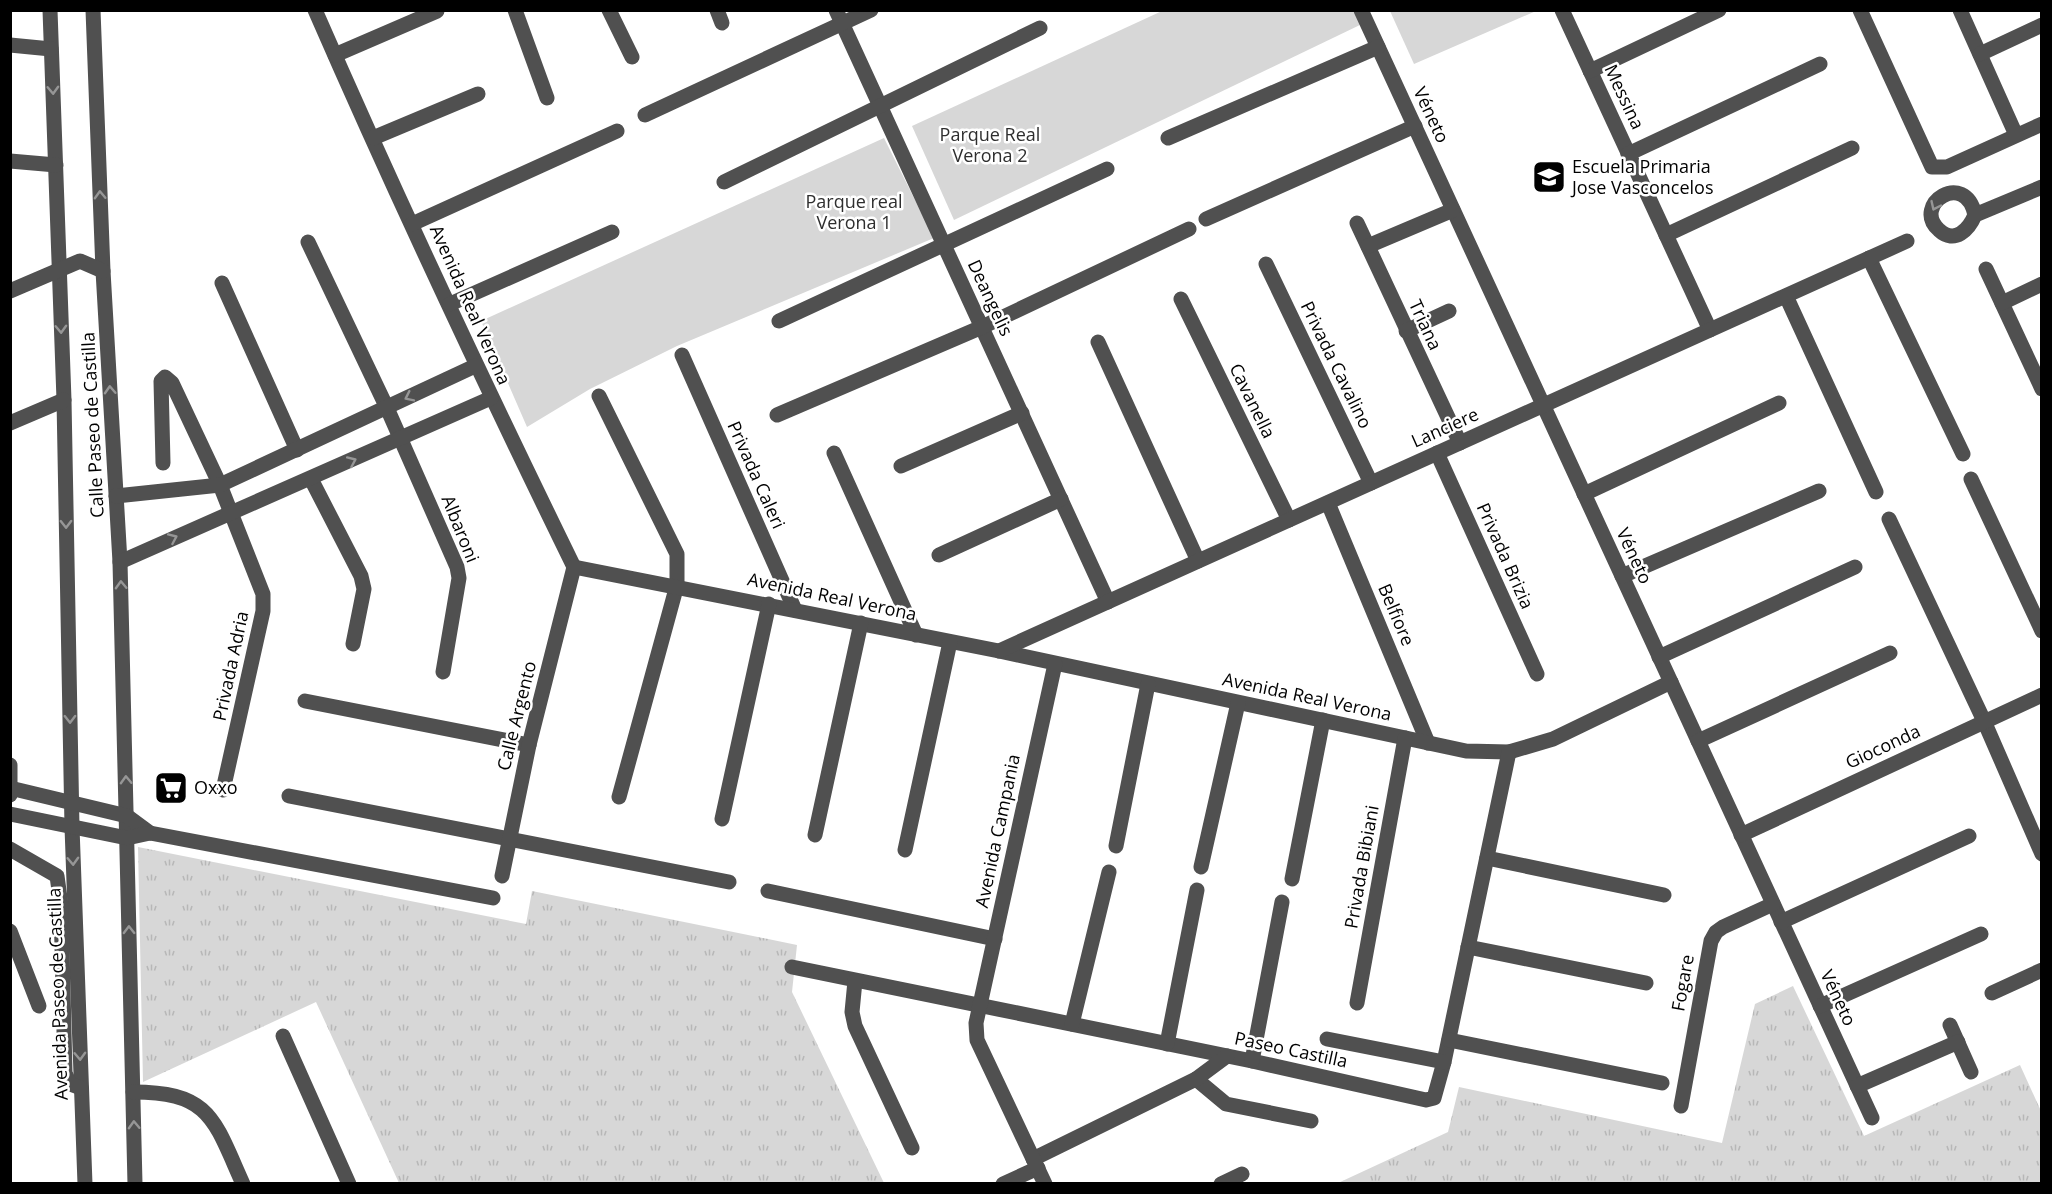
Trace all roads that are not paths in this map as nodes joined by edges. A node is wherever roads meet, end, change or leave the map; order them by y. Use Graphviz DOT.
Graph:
graph roads {
  1 [pos="50,10"];
  2 [pos="93,10"];
  3 [pos="315,10"];
  4 [pos="514,10"];
  5 [pos="609,10"];
  6 [pos="871,10"];
  7 [pos="1361,10"];
  8 [pos="1562,10"];
  9 [pos="1719,10"];
  10 [pos="1860,10"];
  11 [pos="1960,10"];
  12 [pos="437,11"];
  13 [pos="839,17"];
  14 [pos="2042,25"];
  15 [pos="1040,28"];
  16 [pos="10,45"];
  17 [pos="1378,47"];
  18 [pos="51,49"];
  19 [pos="1980,54"];
  20 [pos="334,55"];
  21 [pos="632,57"];
  22 [pos="1820,64"];
  23 [pos="1590,71"];
  24 [pos="478,94"];
  25 [pos="547,98"];
  26 [pos="880,105"];
  27 [pos="645,115"];
  28 [pos="2042,124"];
  29 [pos="1415,126"];
  30 [pos="617,131"];
  31 [pos="2016,135"];
  32 [pos="373,138"];
  33 [pos="1168,138"];
  34 [pos="1852,148"];
  35 [pos="1628,154"];
  36 [pos="10,161"];
  37 [pos="56,165"];
  38 [pos="1107,169"];
  39 [pos="724,182"];
  40 [pos="2042,187"];
  41 [pos="1453,210"];
  42 [pos="1975,215"];
  43 [pos="1206,219"];
  44 [pos="1356,223"];
  45 [pos="412,224"];
  46 [pos="1189,229"];
  47 [pos="612,232"];
  48 [pos="1666,235"];
  49 [pos="1907,241"];
  50 [pos="308,242"];
  51 [pos="945,246"];
  52 [pos="1368,246"];
  53 [pos="1869,258"];
  54 [pos="1266,264"];
  55 [pos="1986,269"];
  56 [pos="58,271"];
  57 [pos="103,271"];
  58 [pos="222,283"];
  59 [pos="2042,284"];
  60 [pos="10,291"];
  61 [pos="1786,296"];
  62 [pos="1181,299"];
  63 [pos="2002,303"];
  64 [pos="450,304"];
  65 [pos="1449,311"];
  66 [pos="779,321"];
  67 [pos="982,327"];
  68 [pos="1710,330"];
  69 [pos="1406,332"];
  70 [pos="1098,342"];
  71 [pos="682,355"];
  72 [pos="475,366"];
  73 [pos="2041,386"];
  74 [pos="599,396"];
  75 [pos="490,398"];
  76 [pos="64,400"];
  77 [pos="1779,403"];
  78 [pos="1543,405"];
  79 [pos="387,408"];
  80 [pos="1022,413"];
  81 [pos="777,415"];
  82 [pos="10,423"];
  83 [pos="401,440"];
  84 [pos="1460,443"];
  85 [pos="297,450"];
  86 [pos="834,453"];
  87 [pos="1437,453"];
  88 [pos="1963,454"];
  89 [pos="164,463"];
  90 [pos="901,466"];
  91 [pos="311,479"];
  92 [pos="1971,479"];
  93 [pos="1371,483"];
  94 [pos="220,485"];
  95 [pos="1819,490"];
  96 [pos="1876,492"];
  97 [pos="1584,494"];
  98 [pos="116,496"];
  99 [pos="1061,499"];
  100 [pos="1328,502"];
  101 [pos="231,512"];
  102 [pos="1889,519"];
  103 [pos="1289,520"];
  104 [pos="939,555"];
  105 [pos="1198,561"];
  106 [pos="120,562"];
  107 [pos="574,567"];
  108 [pos="1855,567"];
  109 [pos="1622,576"];
  110 [pos="677,585"];
  111 [pos="1108,602"];
  112 [pos="769,604"];
  113 [pos="795,610"];
  114 [pos="861,623"];
  115 [pos="2042,631"];
  116 [pos="916,635"];
  117 [pos="950,642"];
  118 [pos="353,644"];
  119 [pos="999,651"];
  120 [pos="1890,653"];
  121 [pos="1659,657"];
  122 [pos="1055,664"];
  123 [pos="443,672"];
  124 [pos="1537,674"];
  125 [pos="1671,682"];
  126 [pos="1148,684"];
  127 [pos="2042,695"];
  128 [pos="305,701"];
  129 [pos="1238,703"];
  130 [pos="1323,720"];
  131 [pos="1984,722"];
  132 [pos="1405,738"];
  133 [pos="1698,741"];
  134 [pos="1428,742"];
  135 [pos="529,745"];
  136 [pos="1509,752"];
  137 [pos="10,765"];
  138 [pos="11,788"];
  139 [pos="223,790"];
  140 [pos="10,795"];
  141 [pos="289,796"];
  142 [pos="619,797"];
  143 [pos="51,798"];
  144 [pos="72,803"];
  145 [pos="10,814"];
  146 [pos="127,816"];
  147 [pos="722,819"];
  148 [pos="46,822"];
  149 [pos="72,827"];
  150 [pos="150,833"];
  151 [pos="815,835"];
  152 [pos="1741,835"];
  153 [pos="1969,837"];
  154 [pos="127,838"];
  155 [pos="509,840"];
  156 [pos="1116,846"];
  157 [pos="10,849"];
  158 [pos="905,850"];
  159 [pos="2042,854"];
  160 [pos="1487,858"];
  161 [pos="1201,867"];
  162 [pos="1109,872"];
  163 [pos="502,876"];
  164 [pos="1292,879"];
  165 [pos="729,882"];
  166 [pos="1197,890"];
  167 [pos="768,891"];
  168 [pos="1664,895"];
  169 [pos="493,898"];
  170 [pos="1282,902"];
  171 [pos="1773,904"];
  172 [pos="1781,922"];
  173 [pos="10,932"];
  174 [pos="1981,934"];
  175 [pos="995,939"];
  176 [pos="1468,947"];
  177 [pos="792,967"];
  178 [pos="2040,975"];
  179 [pos="855,981"];
  180 [pos="1646,983"];
  181 [pos="1992,993"];
  182 [pos="1357,1003"];
  183 [pos="980,1005"];
  184 [pos="39,1006"];
  185 [pos="1820,1006"];
  186 [pos="1072,1024"];
  187 [pos="1950,1025"];
  188 [pos="284,1036"];
  189 [pos="1327,1039"];
  190 [pos="1449,1040"];
  191 [pos="1958,1042"];
  192 [pos="1167,1044"];
  193 [pos="1227,1056"];
  194 [pos="1252,1061"];
  195 [pos="1444,1062"];
  196 [pos="1971,1072"];
  197 [pos="1196,1079"];
  198 [pos="1662,1083"];
  199 [pos="1857,1086"];
  200 [pos="81,1088"];
  201 [pos="133,1092"];
  202 [pos="1681,1106"];
  203 [pos="1872,1118"];
  204 [pos="1311,1121"];
  205 [pos="912,1148"];
  206 [pos="1035,1163"];
  207 [pos="1242,1174"];
  208 [pos="85,1184"];
  209 [pos="135,1184"];
  210 [pos="243,1184"];
  211 [pos="349,1184"];
  212 [pos="1003,1184"];
  213 [pos="1045,1184"];
  214 [pos="1221,1184"];
  1 -- 18 [label="street, Calle Paseo de Castilla"];
  57 -- 2 [label="street, Calle Paseo de Castilla, one-way"];
  3 -- 20 [label="street, Avenida Real Verona"];
  4 -- 25 [label="street"];
  5 -- 21 [label="street"];
  6 -- 13 [label="street"];
  7 -- 17 [label="street, Véneto"];
  8 -- 23 [label="street, Messina"];
  9 -- 23 [label="street"];
  10 -- 31 [label="street"];
  11 -- 19 [label="street"];
  12 -- 20 [label="street"];
  13 -- 26 [label="street, Deangelis"];
  13 -- 27 [label="street"];
  14 -- 19 [label="street"];
  15 -- 26 [label="street"];
  16 -- 18 [label="street"];
  17 -- 29 [label="street, Véneto"];
  17 -- 33 [label="street"];
  18 -- 37 [label="street, Calle Paseo de Castilla, one-way"];
  19 -- 31 [label="street"];
  20 -- 32 [label="street, Avenida Real Verona"];
  22 -- 35 [label="street"];
  23 -- 35 [label="street, Messina"];
  24 -- 32 [label="street"];
  26 -- 39 [label="street"];
  26 -- 51 [label="street, Deangelis"];
  28 -- 31 [label="street"];
  29 -- 41 [label="street, Véneto"];
  29 -- 43 [label="street"];
  30 -- 45 [label="street"];
  32 -- 45 [label="street, Avenida Real Verona"];
  34 -- 48 [label="street"];
  35 -- 48 [label="street, Messina"];
  36 -- 37 [label="street"];
  37 -- 56 [label="street, Calle Paseo de Castilla"];
  38 -- 51 [label="street"];
  40 -- 42 [label="street"];
  41 -- 52 [label="street"];
  41 -- 78 [label="street, Véneto"];
  44 -- 52 [label="street, Triana"];
  45 -- 64 [label="street, Avenida Real Verona"];
  46 -- 67 [label="street"];
  47 -- 64 [label="street"];
  48 -- 68 [label="street, Messina"];
  49 -- 53 [label="street, Lanciere"];
  50 -- 79 [label="street, Albaroni"];
  51 -- 66 [label="street"];
  51 -- 67 [label="street, Deangelis"];
  52 -- 69 [label="street, Triana"];
  53 -- 61 [label="street, Lanciere"];
  53 -- 88 [label="street"];
  54 -- 93 [label="street, Privada Cavalino"];
  55 -- 63 [label="street"];
  56 -- 57 [label="street"];
  56 -- 60 [label="street"];
  56 -- 76 [label="street, Calle Paseo de Castilla, one-way"];
  98 -- 57 [label="street, Calle Paseo de Castilla, one-way"];
  58 -- 85 [label="street"];
  59 -- 63 [label="street"];
  61 -- 68 [label="street, Lanciere"];
  61 -- 96 [label="street"];
  62 -- 103 [label="street, Cavanella"];
  63 -- 73 [label="street"];
  64 -- 72 [label="street, Avenida Real Verona"];
  65 -- 69 [label="street"];
  67 -- 80 [label="street, Deangelis"];
  67 -- 81 [label="street"];
  68 -- 78 [label="street, Lanciere"];
  69 -- 84 [label="street, Triana"];
  70 -- 105 [label="street"];
  71 -- 113 [label="street, Privada Caleri"];
  72 -- 75 [label="street, Avenida Real Verona"];
  72 -- 79 [label="street, one-way"];
  74 -- 110 [label="street"];
  75 -- 83 [label="street"];
  75 -- 107 [label="street, Avenida Real Verona"];
  76 -- 82 [label="street"];
  76 -- 144 [label="street, Calle Paseo de Castilla, one-way"];
  77 -- 97 [label="street"];
  78 -- 84 [label="street, Lanciere"];
  78 -- 97 [label="street, Véneto"];
  79 -- 83 [label="street, Albaroni"];
  79 -- 85 [label="street"];
  80 -- 90 [label="street"];
  80 -- 99 [label="street, Deangelis"];
  91 -- 83 [label="street, one-way"];
  83 -- 123 [label="street, Albaroni"];
  84 -- 87 [label="street, Lanciere"];
  85 -- 94 [label="street"];
  86 -- 116 [label="street"];
  87 -- 93 [label="street, Lanciere"];
  87 -- 124 [label="street, Privada Brizia"];
  89 -- 94 [label="street, Privada Adria"];
  91 -- 101 [label="street"];
  91 -- 118 [label="street"];
  92 -- 115 [label="street"];
  93 -- 100 [label="street, Lanciere"];
  94 -- 98 [label="street"];
  94 -- 101 [label="street, Privada Adria"];
  95 -- 109 [label="street"];
  97 -- 109 [label="street, Véneto"];
  98 -- 106 [label="street, Calle Paseo de Castilla"];
  99 -- 104 [label="street"];
  99 -- 111 [label="street, Deangelis"];
  100 -- 103 [label="street, Lanciere"];
  100 -- 134 [label="street, Belfiore"];
  106 -- 101 [label="street, one-way"];
  101 -- 139 [label="street, Privada Adria"];
  102 -- 131 [label="street"];
  103 -- 105 [label="street, Lanciere"];
  105 -- 111 [label="street, Lanciere"];
  146 -- 106 [label="street, Calle Paseo de Castilla, one-way"];
  107 -- 110 [label="street, Avenida Real Verona"];
  107 -- 135 [label="street, Calle Argento"];
  108 -- 121 [label="street"];
  109 -- 121 [label="street, Véneto"];
  110 -- 112 [label="street, Avenida Real Verona"];
  110 -- 142 [label="street"];
  111 -- 119 [label="street, Lanciere"];
  112 -- 113 [label="street, Avenida Real Verona"];
  112 -- 147 [label="street"];
  113 -- 114 [label="street, Avenida Real Verona"];
  114 -- 116 [label="street, Avenida Real Verona"];
  114 -- 151 [label="street"];
  116 -- 117 [label="street, Avenida Real Verona"];
  117 -- 119 [label="street, Avenida Real Verona"];
  117 -- 158 [label="street"];
  119 -- 122 [label="street, Avenida Real Verona"];
  120 -- 133 [label="street"];
  121 -- 125 [label="street, Véneto"];
  122 -- 126 [label="street, Avenida Real Verona"];
  122 -- 175 [label="street, Avenida Campania"];
  125 -- 133 [label="street, Véneto"];
  125 -- 136 [label="street, Avenida Real Verona"];
  126 -- 129 [label="street, Avenida Real Verona"];
  126 -- 156 [label="street"];
  127 -- 131 [label="street, Gioconda"];
  128 -- 135 [label="street"];
  129 -- 130 [label="street, Avenida Real Verona"];
  129 -- 161 [label="street"];
  130 -- 132 [label="street, Avenida Real Verona"];
  130 -- 164 [label="street"];
  131 -- 152 [label="street, Gioconda"];
  131 -- 159 [label="street"];
  132 -- 134 [label="street, Avenida Real Verona"];
  132 -- 182 [label="street, Privada Bibiani"];
  133 -- 152 [label="street, Véneto"];
  134 -- 136 [label="street, Avenida Real Verona"];
  135 -- 155 [label="street, Calle Argento"];
  136 -- 160 [label="street, Paseo Castilla"];
  137 -- 138 [label="street"];
  138 -- 140 [label="street"];
  138 -- 143 [label="street"];
  141 -- 155 [label="street"];
  143 -- 144 [label="street"];
  143 -- 148 [label="street"];
  144 -- 146 [label="street"];
  144 -- 149 [label="street, Avenida Paseo de Castilla"];
  145 -- 148 [label="street"];
  146 -- 150 [label="street"];
  146 -- 154 [label="street, Calle Paseo de Castilla"];
  148 -- 149 [label="street"];
  149 -- 154 [label="street"];
  149 -- 200 [label="street, Avenida Paseo de Castilla, one-way"];
  150 -- 154 [label="street"];
  150 -- 169 [label="street"];
  152 -- 171 [label="street, Véneto"];
  153 -- 172 [label="street"];
  201 -- 154 [label="street, one-way"];
  155 -- 163 [label="street, Calle Argento"];
  155 -- 165 [label="street"];
  157 -- 200 [label="street"];
  160 -- 168 [label="street"];
  160 -- 176 [label="street, Paseo Castilla"];
  162 -- 186 [label="street"];
  166 -- 192 [label="street"];
  167 -- 175 [label="street"];
  170 -- 194 [label="street"];
  171 -- 172 [label="street, Véneto"];
  171 -- 202 [label="street, Fogare"];
  172 -- 185 [label="street, Véneto"];
  173 -- 184 [label="street"];
  174 -- 185 [label="street"];
  175 -- 183 [label="street, Avenida Campania"];
  176 -- 180 [label="street"];
  176 -- 190 [label="street, Paseo Castilla"];
  177 -- 179 [label="street, Paseo Castilla"];
  178 -- 181 [label="street"];
  179 -- 183 [label="street, Paseo Castilla"];
  179 -- 205 [label="street"];
  183 -- 186 [label="street, Paseo Castilla"];
  183 -- 206 [label="street, Avenida Campania"];
  185 -- 199 [label="street, Véneto"];
  186 -- 192 [label="street, Paseo Castilla"];
  187 -- 191 [label="street"];
  188 -- 211 [label="street"];
  189 -- 195 [label="street"];
  190 -- 195 [label="street, Paseo Castilla"];
  190 -- 198 [label="street"];
  191 -- 196 [label="street"];
  191 -- 199 [label="street"];
  192 -- 193 [label="street, Paseo Castilla"];
  193 -- 194 [label="street, Paseo Castilla"];
  193 -- 197 [label="street"];
  194 -- 195 [label="street, Paseo Castilla"];
  197 -- 204 [label="street"];
  197 -- 206 [label="street"];
  199 -- 203 [label="street, Véneto"];
  200 -- 208 [label="street, Avenida Paseo de Castilla"];
  209 -- 201 [label="street, one-way"];
  201 -- 210 [label="street"];
  206 -- 212 [label="street"];
  206 -- 213 [label="street, Avenida Campania"];
  207 -- 214 [label="street"];
}
